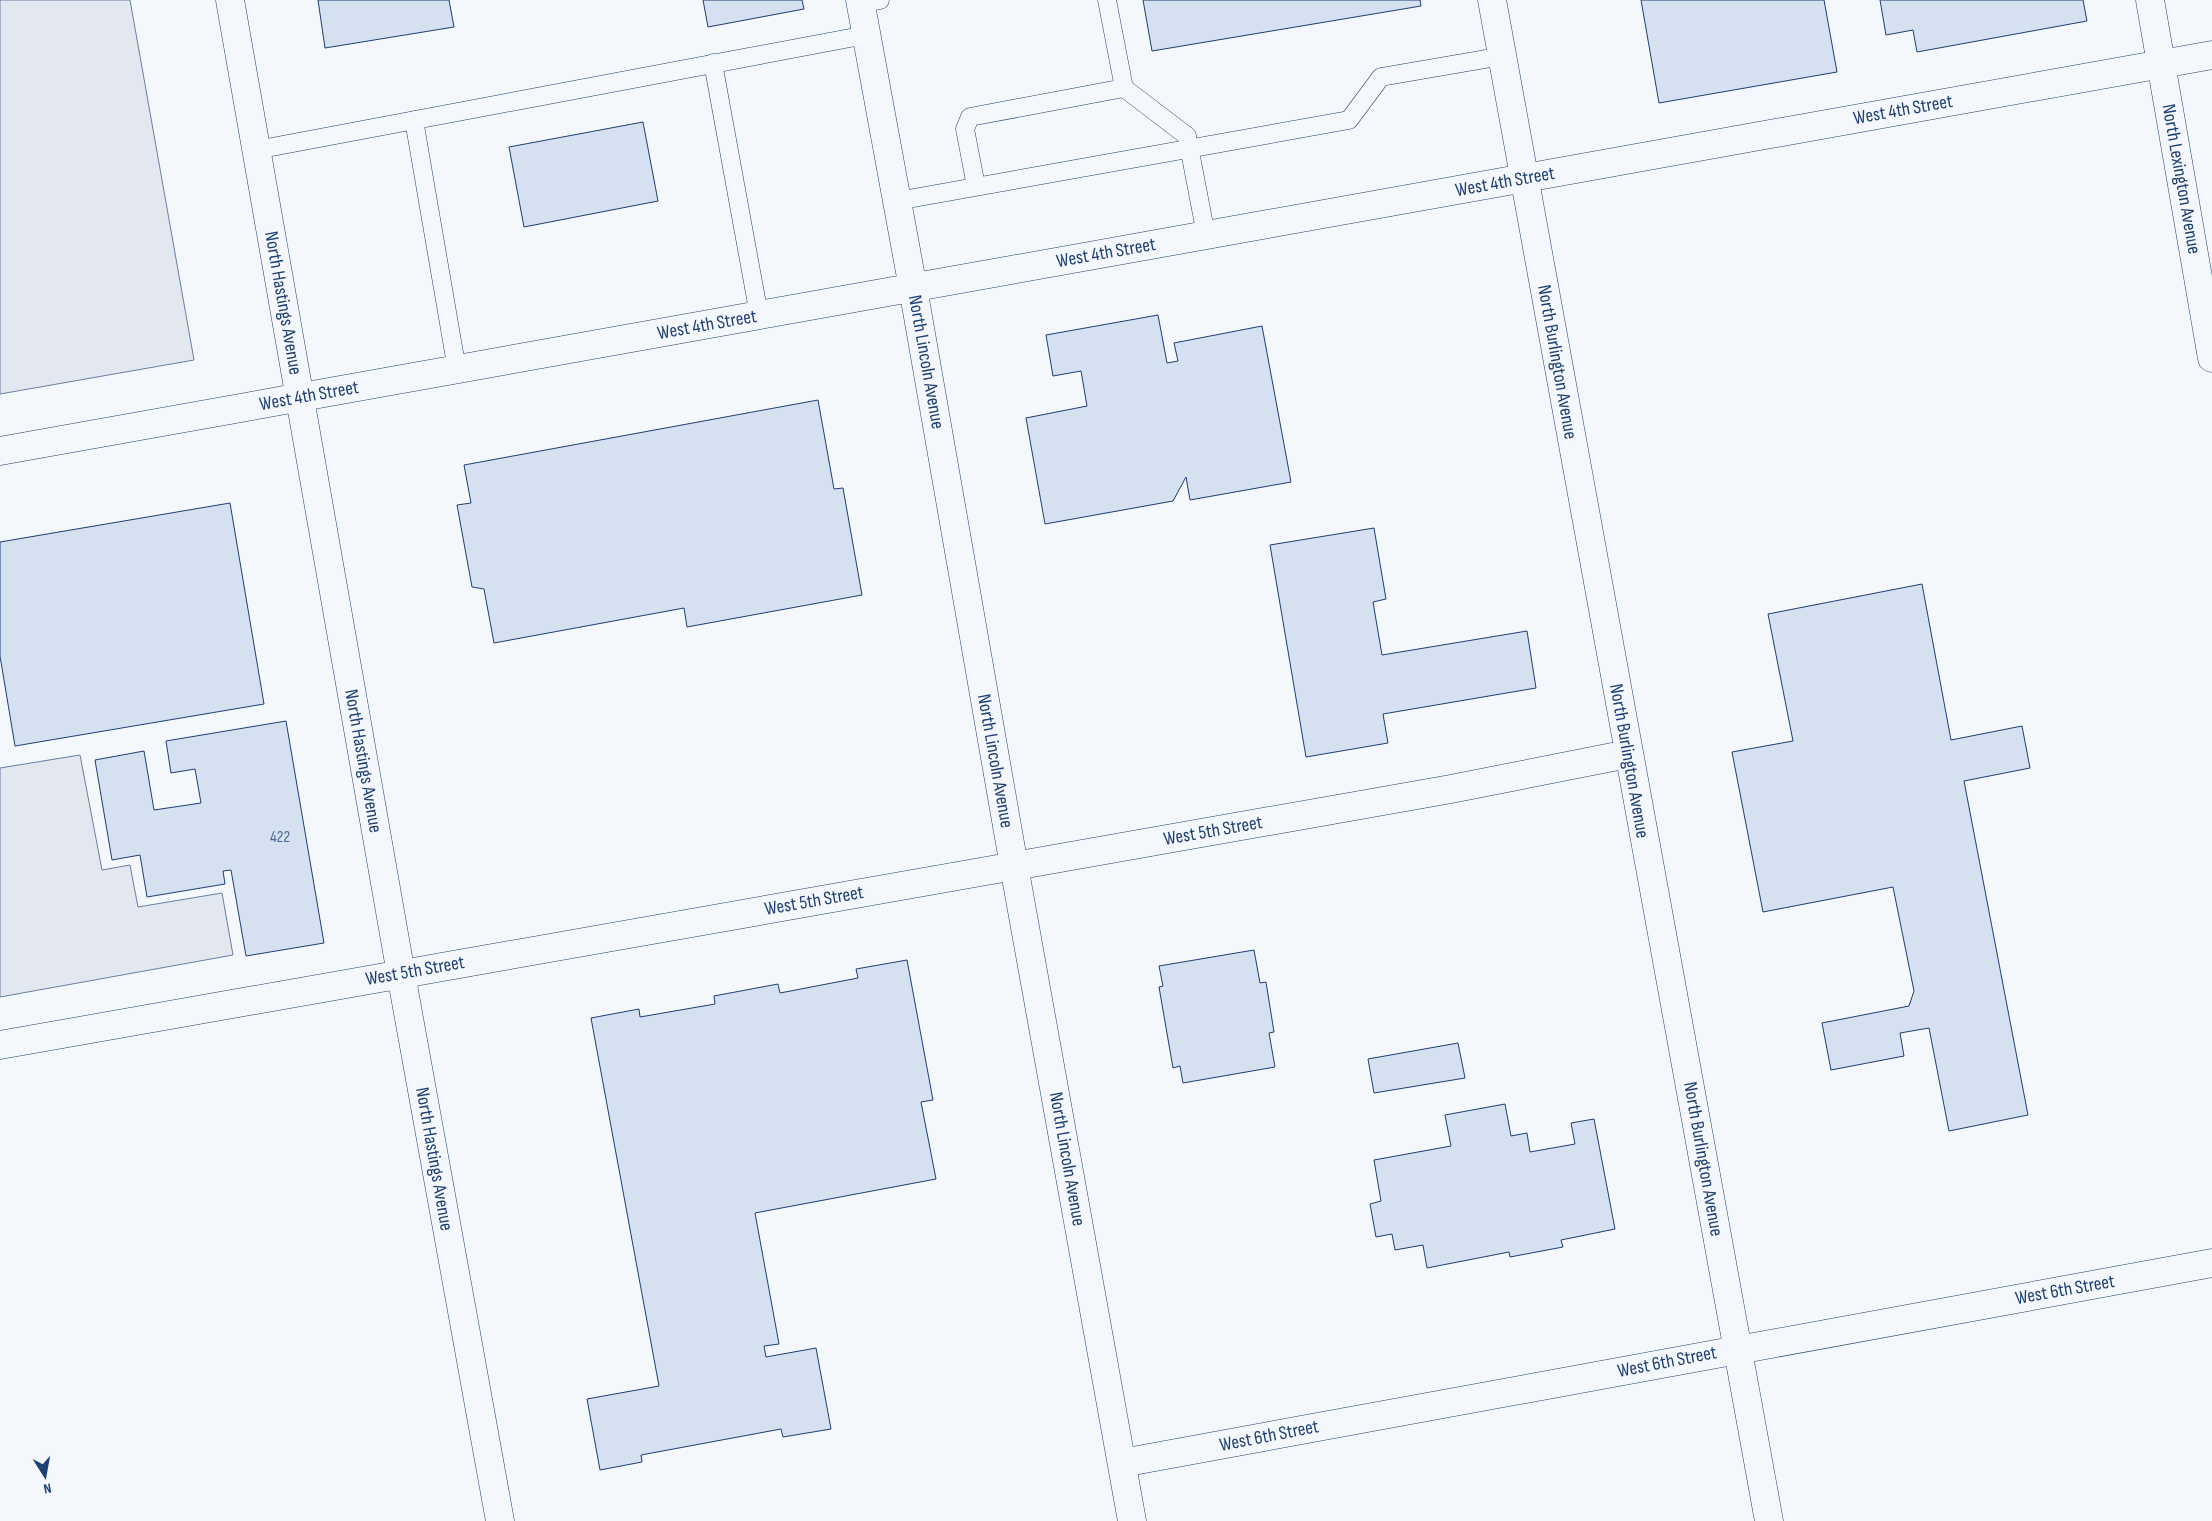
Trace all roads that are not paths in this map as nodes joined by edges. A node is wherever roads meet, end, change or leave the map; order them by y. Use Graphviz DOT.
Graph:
graph roads {
  1 [pos="230,0"];
  2 [pos="1107,0"];
  3 [pos="1492,0"];
  4 [pos="2150,0"];
  5 [pos="867,1"];
  6 [pos="866,35"];
  7 [pos="2212,55"];
  8 [pos="1502,56"];
  9 [pos="713,63"];
  10 [pos="2161,64"];
  11 [pos="1124,88"];
  12 [pos="414,120"];
  13 [pos="256,150"];
  14 [pos="1190,150"];
  15 [pos="1524,178"];
  16 [pos="976,186"];
  17 [pos="897,200"];
  18 [pos="1206,235"];
  19 [pos="913,288"];
  20 [pos="759,315"];
  21 [pos="2212,358"];
  22 [pos="457,370"];
  23 [pos="300,398"];
  24 [pos="0,452"];
  25 [pos="1628,754"];
  26 [pos="1014,866"];
  27 [pos="401,974"];
  28 [pos="0,1045"];
  29 [pos="2212,1263"];
  30 [pos="1738,1349"];
  31 [pos="1122,1463"];
  32 [pos="500,1521"];
  33 [pos="1132,1521"];
  34 [pos="1769,1521"];
  1 -- 13 [label="main road, North Hastings Avenue"];
  2 -- 11 [label="lane"];
  3 -- 8 [label="main road, North Burlington Avenue"];
  4 -- 10 [label="main road, North Lexington Avenue"];
  5 -- 6 [label="main road, North Lincoln Avenue"];
  6 -- 9 [label="lane"];
  6 -- 17 [label="main road, North Lincoln Avenue"];
  7 -- 10 [label="main road, West 4th Street"];
  8 -- 14 [label="lane"];
  8 -- 15 [label="main road, North Burlington Avenue"];
  9 -- 12 [label="lane"];
  9 -- 20 [label="lane"];
  10 -- 15 [label="main road, West 4th Street"];
  10 -- 21 [label="main road, North Lexington Avenue"];
  11 -- 14 [label="lane"];
  11 -- 16 [label="lane"];
  12 -- 13 [label="lane"];
  12 -- 22 [label="lane"];
  13 -- 23 [label="main road, North Hastings Avenue"];
  14 -- 16 [label="lane"];
  14 -- 18 [label="lane"];
  15 -- 18 [label="main road, West 4th Street"];
  15 -- 25 [label="main road, North Burlington Avenue"];
  16 -- 17 [label="lane"];
  17 -- 19 [label="main road, North Lincoln Avenue"];
  18 -- 19 [label="main road, West 4th Street"];
  19 -- 20 [label="main road, West 4th Street"];
  19 -- 26 [label="main road, North Lincoln Avenue"];
  20 -- 22 [label="main road, West 4th Street"];
  22 -- 23 [label="main road, West 4th Street"];
  23 -- 24 [label="main road, West 4th Street"];
  23 -- 27 [label="main road, North Hastings Avenue"];
  25 -- 26 [label="main road, West 5th Street"];
  25 -- 30 [label="main road, North Burlington Avenue"];
  26 -- 27 [label="main road, West 5th Street"];
  26 -- 31 [label="main road, North Lincoln Avenue"];
  27 -- 28 [label="main road, West 5th Street"];
  27 -- 32 [label="main road, North Hastings Avenue"];
  29 -- 30 [label="main road, West 6th Street"];
  30 -- 31 [label="main road, West 6th Street"];
  30 -- 34 [label="main road, North Burlington Avenue"];
  31 -- 33 [label="main road, North Lincoln Avenue"];
}
